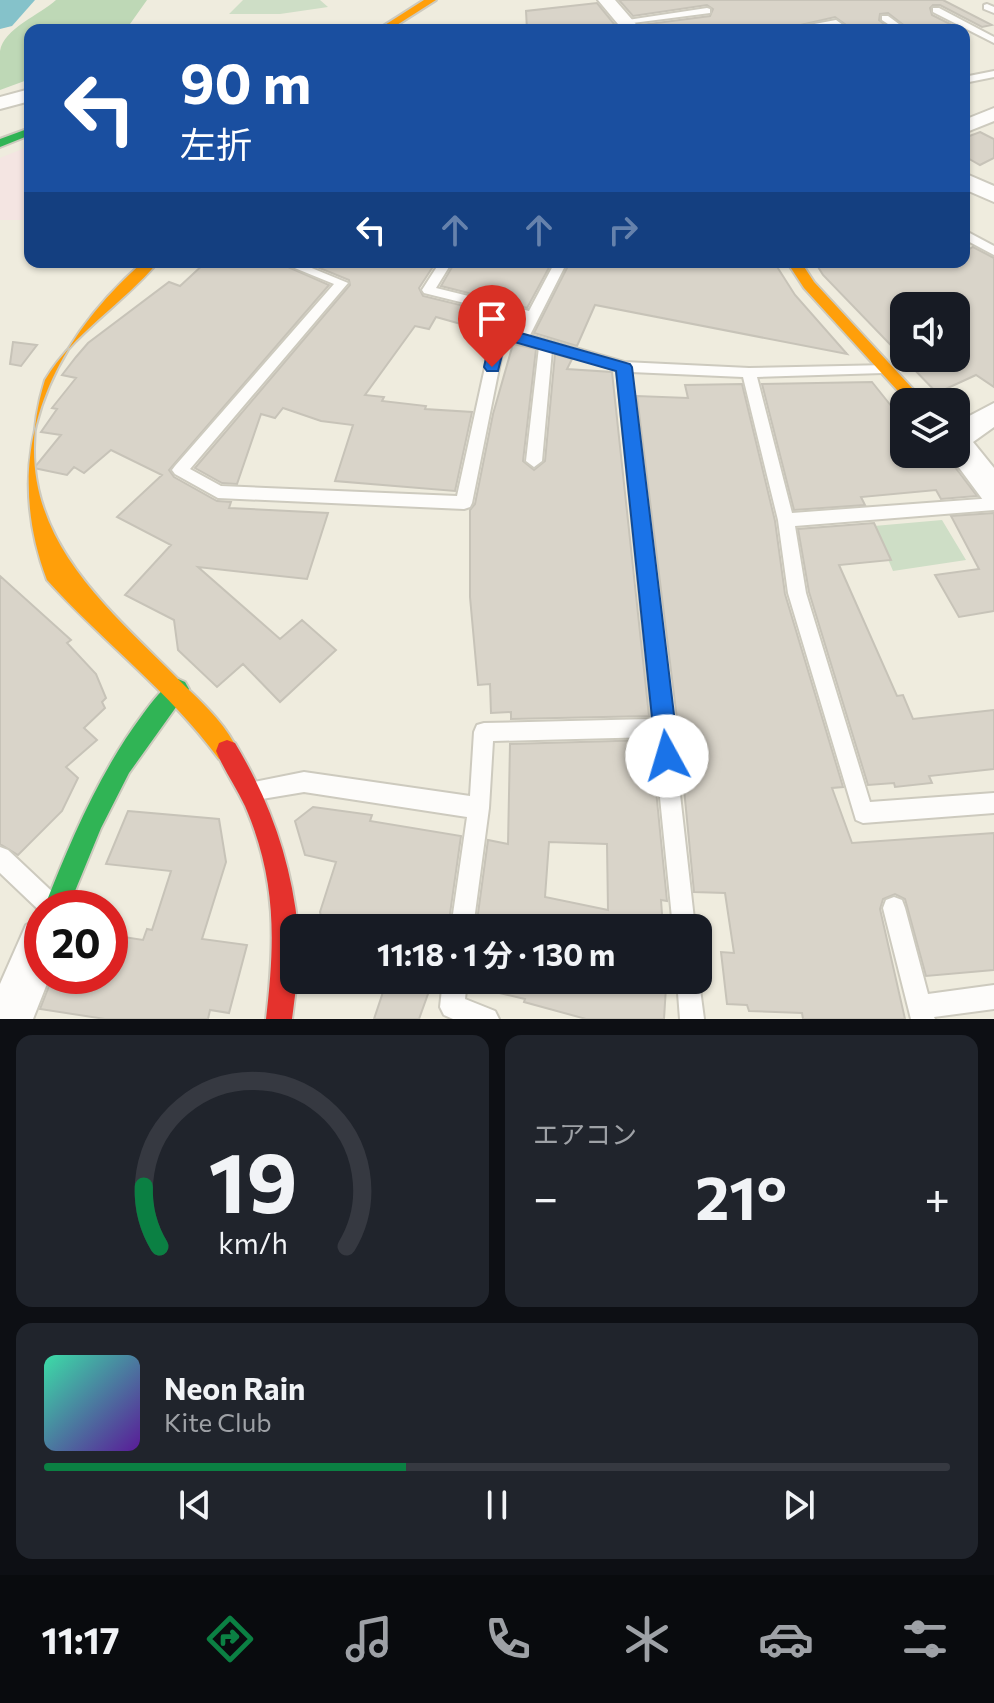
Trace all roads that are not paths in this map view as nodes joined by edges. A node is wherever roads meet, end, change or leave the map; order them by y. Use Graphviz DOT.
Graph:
graph roads {
  1 [pos="431,0"];
  2 [pos="606,0"];
  3 [pos="936,10"];
  4 [pos="707,11"];
  5 [pos="885,18"];
  6 [pos="392,24"];
  7 [pos="626,24"];
  8 [pos="639,24"];
  9 [pos="894,24"];
  10 [pos="963,24"];
  11 [pos="970,28"];
  12 [pos="994,40"];
  13 [pos="970,71"];
  14 [pos="994,74"];
  15 [pos="979,77"];
  16 [pos="970,79"];
  17 [pos="24,97"];
  18 [pos="1,103"];
  19 [pos="994,114"];
  20 [pos="970,124"];
  21 [pos="24,133"];
  22 [pos="0,143"];
  23 [pos="970,183"];
  24 [pos="994,195"];
  25 [pos="970,237"];
  26 [pos="994,251"];
  27 [pos="145,268"];
  28 [pos="302,268"];
  29 [pos="442,268"];
  30 [pos="558,268"];
  31 [pos="798,268"];
  32 [pos="533,316"];
  33 [pos="522,337"];
  34 [pos="546,344"];
  35 [pos="624,367"];
  36 [pos="884,368"];
  37 [pos="749,373"];
  38 [pos="903,388"];
  39 [pos="994,413"];
  40 [pos="970,430"];
  41 [pos="6,433"];
  42 [pos="970,459"];
  43 [pos="534,461"];
  44 [pos="994,491"];
  45 [pos="994,504"];
  46 [pos="786,520"];
  47 [pos="178,689"];
  48 [pos="665,728"];
  49 [pos="251,791"];
  50 [pos="994,803"];
  51 [pos="479,808"];
  52 [pos="0,858"];
  53 [pos="35,890"];
  54 [pos="62,890"];
  55 [pos="894,908"];
  56 [pos="464,914"];
  57 [pos="683,914"];
  58 [pos="24,984"];
  59 [pos="453,994"];
  60 [pos="690,994"];
  61 [pos="994,997"];
  62 [pos="921,1013"];
  63 [pos="9,1019"];
  64 [pos="279,1019"];
  65 [pos="487,1019"];
  66 [pos="692,1019"];
  1 -- 6 [label="street"];
  2 -- 7 [label="street"];
  3 -- 10 [label="lane"];
  4 -- 8 [label="lane"];
  5 -- 9 [label="lane"];
  11 -- 12 [label="lane"];
  13 -- 15 [label="lane"];
  14 -- 15 [label="lane"];
  15 -- 16 [label="lane"];
  17 -- 18 [label="street"];
  19 -- 20 [label="street"];
  21 -- 22 [label="street"];
  23 -- 24 [label="street"];
  25 -- 26 [label="lane"];
  27 -- 41 [label="street"];
  28 -- 33 [label="lane"];
  29 -- 32 [label="lane"];
  30 -- 32 [label="lane"];
  31 -- 36 [label="street"];
  32 -- 33 [label="lane"];
  33 -- 34 [label="lane"];
  34 -- 35 [label="lane"];
  34 -- 43 [label="lane"];
  35 -- 37 [label="lane"];
  35 -- 48 [label="lane"];
  36 -- 37 [label="lane"];
  36 -- 38 [label="street"];
  37 -- 46 [label="lane"];
  39 -- 40 [label="street"];
  41 -- 47 [label="street"];
  42 -- 44 [label="street"];
  45 -- 46 [label="lane"];
  46 -- 50 [label="lane"];
  47 -- 49 [label="street"];
  47 -- 54 [label="street"];
  48 -- 51 [label="lane"];
  48 -- 57 [label="lane"];
  49 -- 51 [label="lane"];
  49 -- 64 [label="street"];
  51 -- 56 [label="lane"];
  52 -- 53 [label="lane"];
  55 -- 62 [label="lane"];
  58 -- 63 [label="street"];
  59 -- 65 [label="lane"];
  60 -- 66 [label="lane"];
  61 -- 62 [label="lane"];
}
